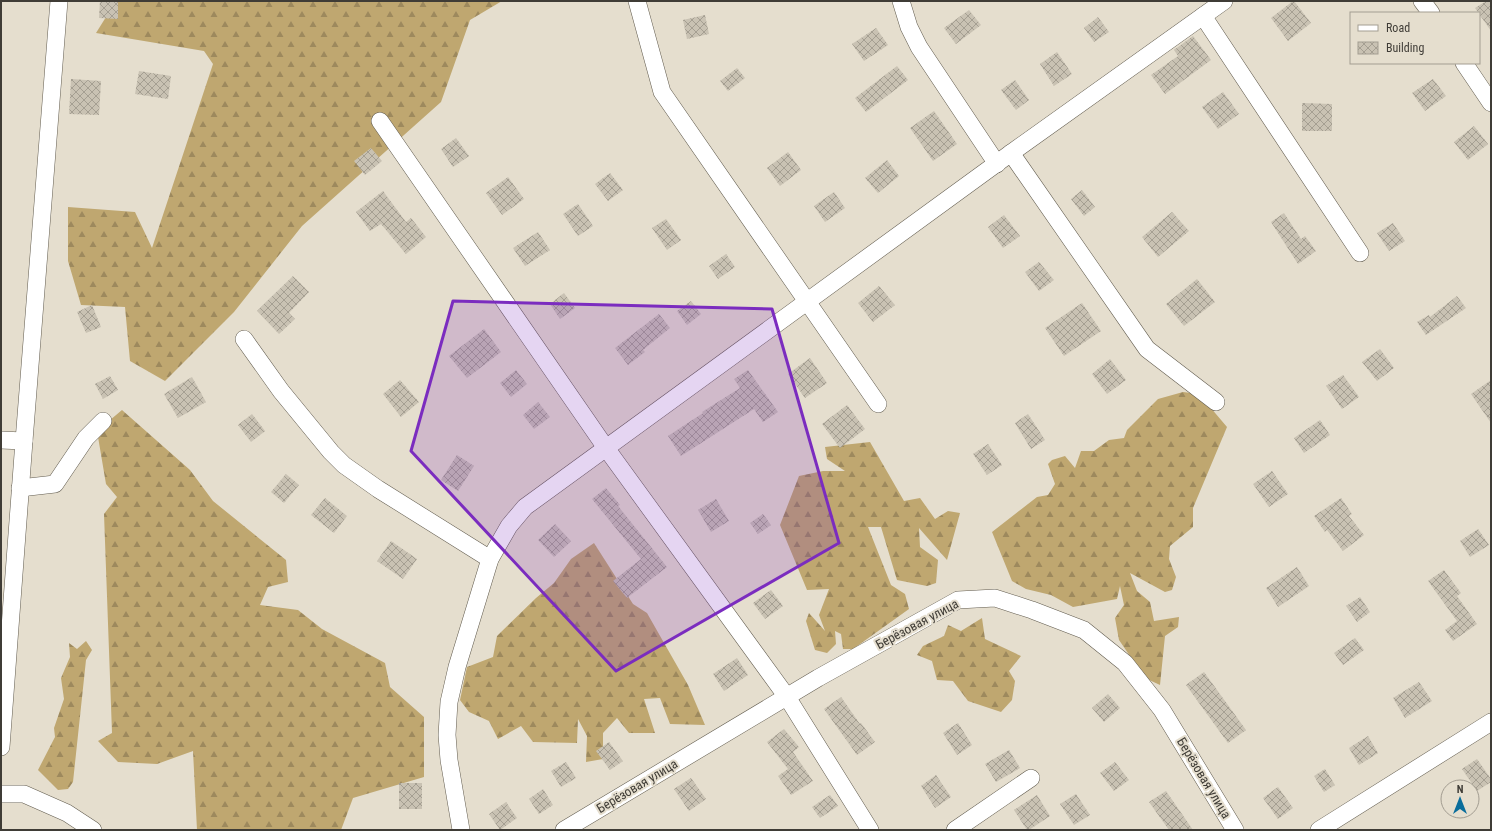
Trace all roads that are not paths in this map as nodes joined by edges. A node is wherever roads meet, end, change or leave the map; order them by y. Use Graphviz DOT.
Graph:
graph roads {
  1 [pos="59,1"];
  2 [pos="637,1"];
  3 [pos="901,1"];
  4 [pos="1224,1"];
  5 [pos="1422,1"];
  6 [pos="1430,12"];
  7 [pos="1203,16"];
  8 [pos="1465,64"];
  9 [pos="1491,103"];
  10 [pos="380,121"];
  11 [pos="1011,153"];
  12 [pos="997,164"];
  13 [pos="1360,253"];
  14 [pos="807,302"];
  15 [pos="244,339"];
  16 [pos="1216,402"];
  17 [pos="878,404"];
  18 [pos="103,421"];
  19 [pos="1,440"];
  20 [pos="24,441"];
  21 [pos="606,448"];
  22 [pos="20,488"];
  23 [pos="490,559"];
  24 [pos="787,697"];
  25 [pos="1491,722"];
  26 [pos="1,746"];
  27 [pos="1031,778"];
  28 [pos="1,794"];
  29 [pos="93,830"];
  30 [pos="460,830"];
  31 [pos="564,830"];
  32 [pos="870,830"];
  33 [pos="955,830"];
  34 [pos="1236,830"];
  35 [pos="1319,830"];
  1 -- 20 [label="street"];
  2 -- 14 [label="street"];
  3 -- 12 [label="street"];
  4 -- 7 [label="street"];
  5 -- 6 [label="street"];
  7 -- 11 [label="street"];
  7 -- 13 [label="street"];
  8 -- 9 [label="street"];
  10 -- 21 [label="street"];
  11 -- 12 [label="street"];
  11 -- 16 [label="street"];
  12 -- 14 [label="street"];
  14 -- 17 [label="street"];
  14 -- 21 [label="street"];
  15 -- 23 [label="street"];
  18 -- 22 [label="street"];
  19 -- 20 [label="street"];
  20 -- 22 [label="street"];
  21 -- 23 [label="street"];
  21 -- 24 [label="street"];
  22 -- 26 [label="street"];
  23 -- 30 [label="street"];
  24 -- 31 [label="street, Берёзовая улица"];
  24 -- 32 [label="street"];
  24 -- 34 [label="street, Берёзовая улица"];
  25 -- 35 [label="street"];
  27 -- 33 [label="street"];
  28 -- 29 [label="street"];
}
